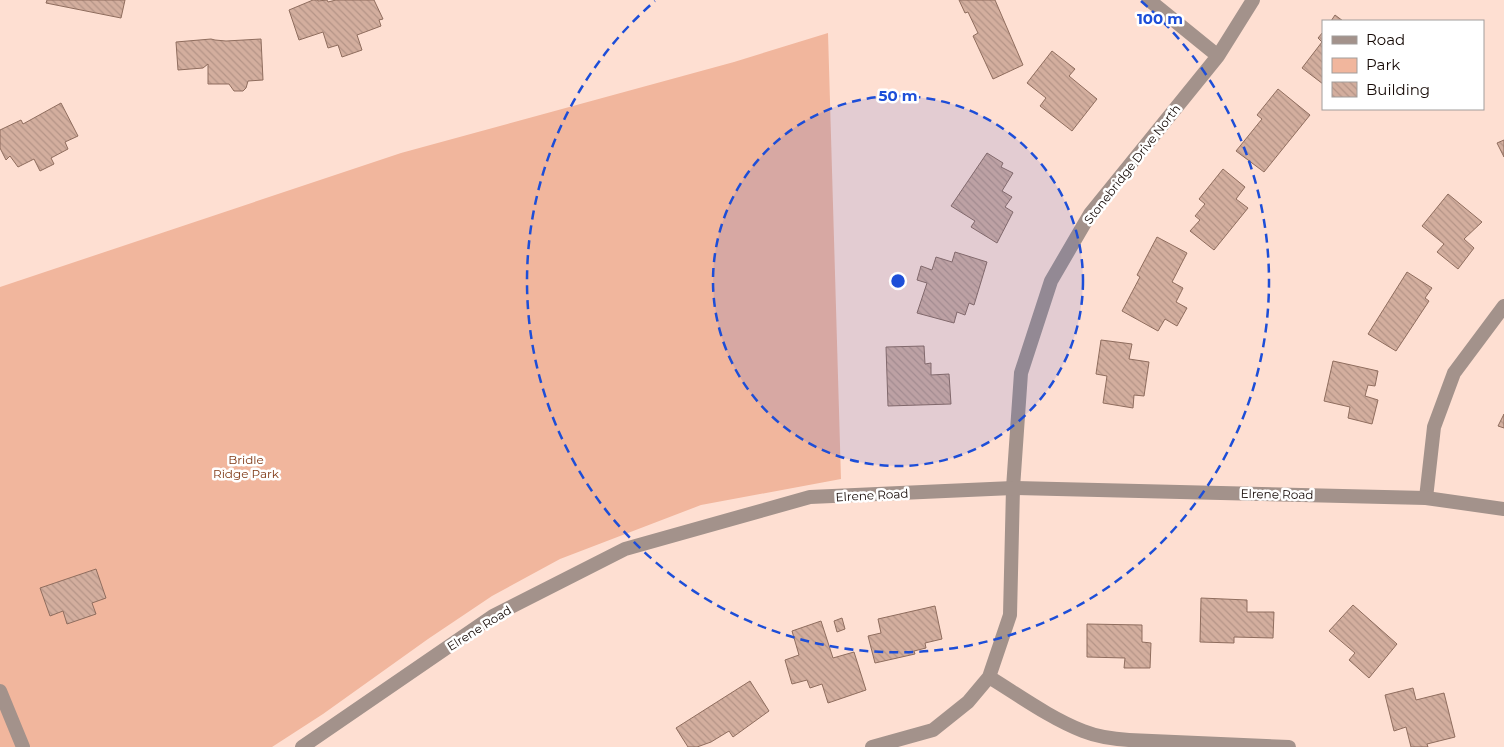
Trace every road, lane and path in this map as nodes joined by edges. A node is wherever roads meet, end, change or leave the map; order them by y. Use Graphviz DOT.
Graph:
graph roads {
  1 [pos="1149,0"];
  2 [pos="1253,0"];
  3 [pos="1218,56"];
  4 [pos="1504,306"];
  5 [pos="1013,488"];
  6 [pos="1426,498"];
  7 [pos="1504,509"];
  8 [pos="990,678"];
  9 [pos="0,691"];
  10 [pos="23,747"];
  11 [pos="302,747"];
  12 [pos="872,747"];
  13 [pos="1288,747"];
  1 -- 3 [label="street"];
  2 -- 3 [label="street, Stonebridge Drive North"];
  3 -- 5 [label="street, Stonebridge Drive North"];
  4 -- 6 [label="street"];
  5 -- 6 [label="street, Elrene Road"];
  5 -- 8 [label="street, Stonebridge Drive North"];
  5 -- 11 [label="street, Elrene Road"];
  6 -- 7 [label="street, Elrene Road"];
  8 -- 12 [label="street"];
  8 -- 13 [label="street"];
  9 -- 10 [label="street"];
}
